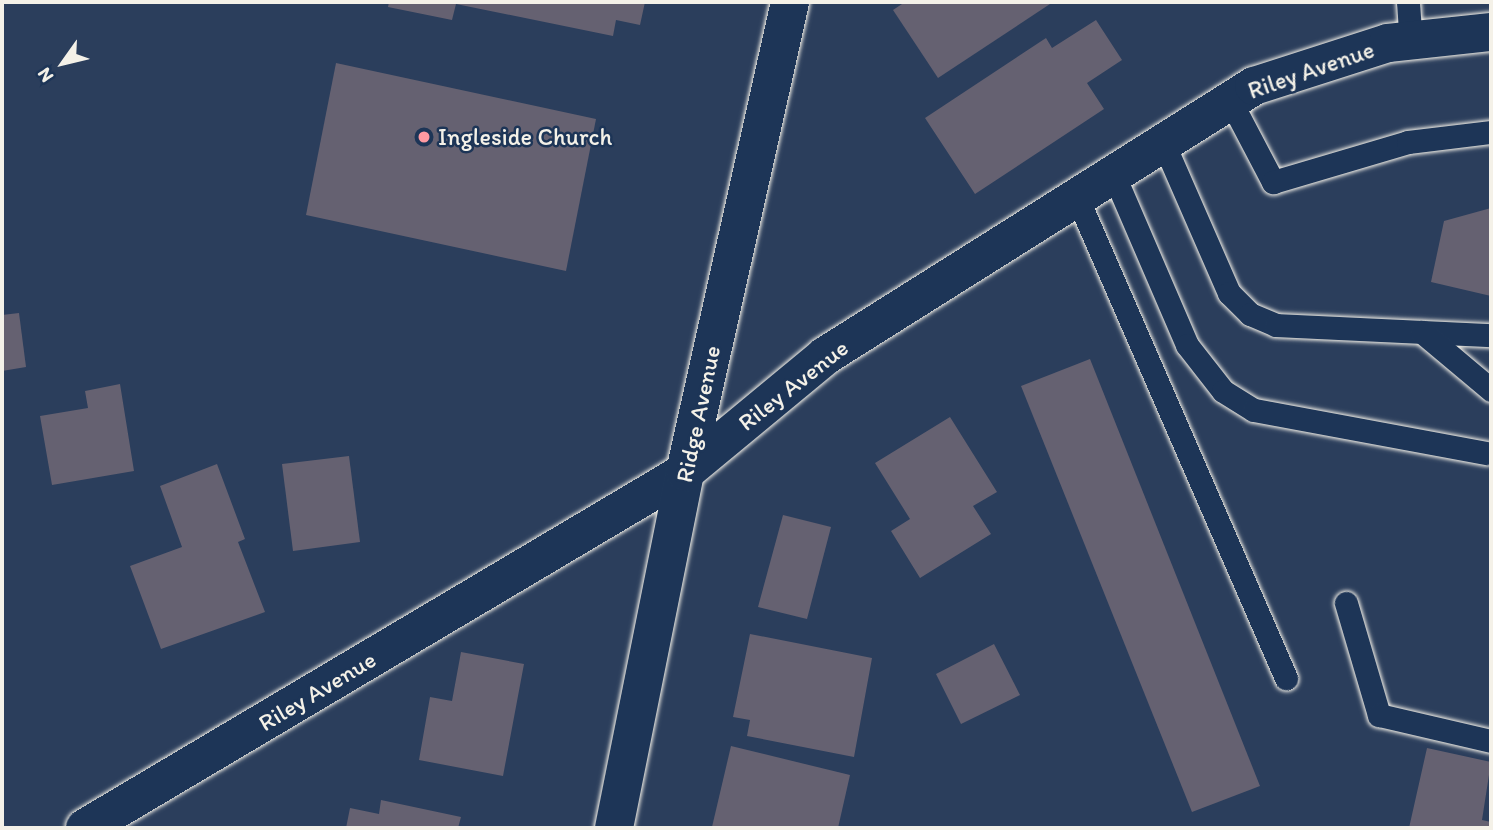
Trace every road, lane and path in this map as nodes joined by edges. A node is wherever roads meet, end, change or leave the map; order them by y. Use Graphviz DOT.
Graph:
graph roads {
  1 [pos="790,2"];
  2 [pos="1408,2"];
  3 [pos="1491,32"];
  4 [pos="1410,41"];
  5 [pos="1230,100"];
  6 [pos="1491,132"];
  7 [pos="1163,142"];
  8 [pos="1113,173"];
  9 [pos="1076,195"];
  10 [pos="1422,332"];
  11 [pos="1491,335"];
  12 [pos="1491,390"];
  13 [pos="1486,453"];
  14 [pos="685,472"];
  15 [pos="1346,603"];
  16 [pos="1286,678"];
  17 [pos="1491,741"];
  18 [pos="85,828"];
  19 [pos="614,828"];
  1 -- 14 [label="street, Ridge Avenue"];
  2 -- 4 [label="lane"];
  3 -- 4 [label="street, Riley Avenue"];
  4 -- 5 [label="street, Riley Avenue"];
  5 -- 6 [label="lane"];
  5 -- 7 [label="street, Riley Avenue"];
  7 -- 8 [label="street, Riley Avenue"];
  7 -- 10 [label="lane"];
  8 -- 9 [label="street, Riley Avenue"];
  8 -- 13 [label="lane"];
  9 -- 14 [label="street, Riley Avenue"];
  9 -- 16 [label="lane"];
  10 -- 11 [label="lane"];
  10 -- 12 [label="lane"];
  14 -- 18 [label="street, Riley Avenue"];
  14 -- 19 [label="street, Ridge Avenue"];
  15 -- 17 [label="lane"];
}
